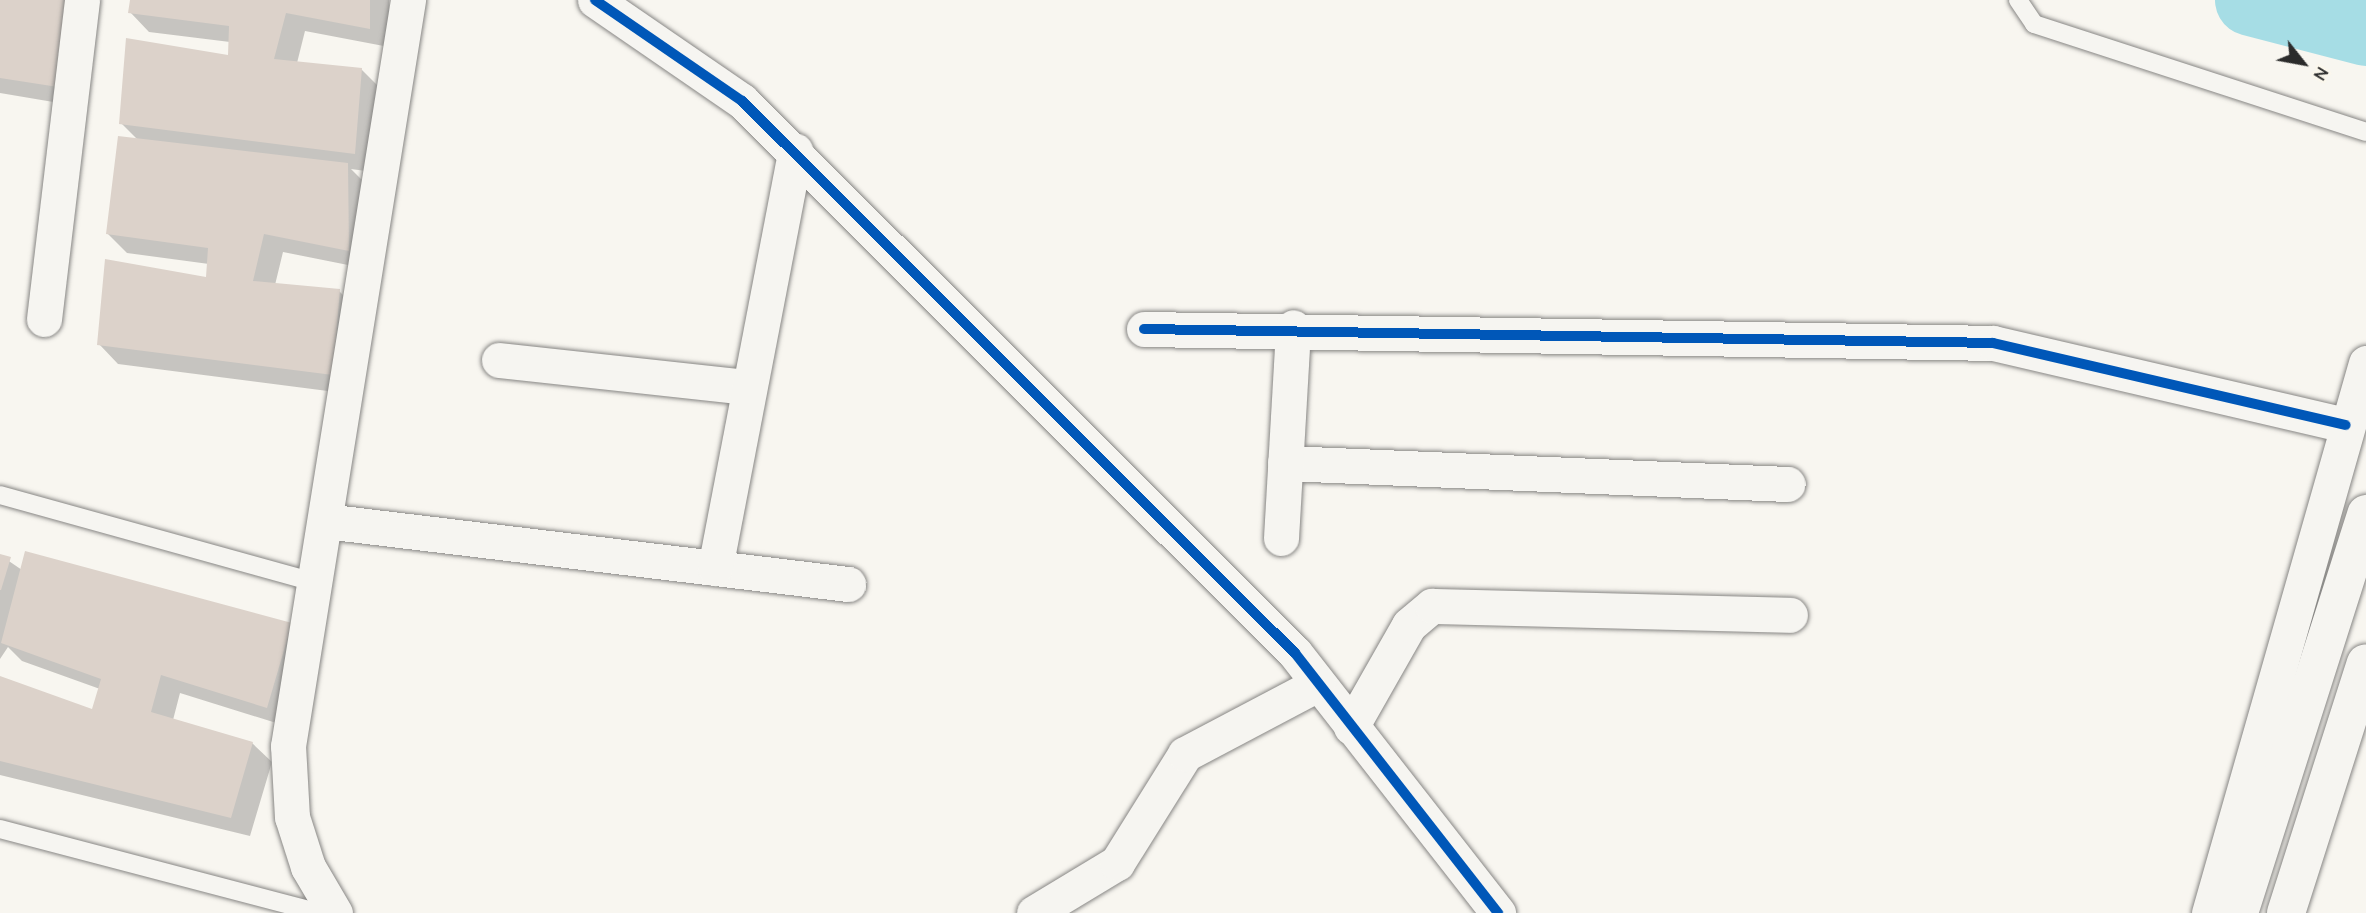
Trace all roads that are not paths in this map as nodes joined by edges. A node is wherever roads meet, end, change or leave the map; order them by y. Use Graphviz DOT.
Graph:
graph roads {
  1 [pos="82,0"];
  2 [pos="408,0"];
  3 [pos="2018,0"];
  4 [pos="603,2"];
  5 [pos="2366,132"];
  6 [pos="795,151"];
  7 [pos="44,319"];
  8 [pos="1293,327"];
  9 [pos="1144,329"];
  10 [pos="499,360"];
  11 [pos="2366,363"];
  12 [pos="747,387"];
  13 [pos="2346,425"];
  14 [pos="1285,463"];
  15 [pos="1788,484"];
  16 [pos="0,495"];
  17 [pos="2366,514"];
  18 [pos="325,521"];
  19 [pos="1281,538"];
  20 [pos="715,568"];
  21 [pos="313,582"];
  22 [pos="848,584"];
  23 [pos="1790,615"];
  24 [pos="2366,663"];
  25 [pos="1318,684"];
  26 [pos="1351,727"];
  27 [pos="0,829"];
  28 [pos="321,913"];
  29 [pos="335,913"];
  30 [pos="1034,913"];
  31 [pos="1499,913"];
  32 [pos="2209,913"];
  33 [pos="2239,913"];
  34 [pos="2286,913"];
  1 -- 7 [label="street"];
  2 -- 18 [label="street"];
  3 -- 5 [label="lane"];
  4 -- 6 [label="street"];
  6 -- 12 [label="street"];
  6 -- 25 [label="street"];
  8 -- 9 [label="street"];
  8 -- 13 [label="street"];
  8 -- 14 [label="street"];
  10 -- 12 [label="street"];
  11 -- 13 [label="street"];
  12 -- 20 [label="street"];
  13 -- 32 [label="street"];
  14 -- 15 [label="street"];
  14 -- 19 [label="street"];
  16 -- 21 [label="lane"];
  17 -- 33 [label="main road"];
  18 -- 20 [label="street"];
  18 -- 21 [label="street"];
  20 -- 22 [label="street"];
  21 -- 29 [label="street"];
  23 -- 26 [label="street"];
  24 -- 34 [label="main road"];
  25 -- 26 [label="street"];
  25 -- 30 [label="street"];
  26 -- 31 [label="street"];
  27 -- 28 [label="lane"];
}
